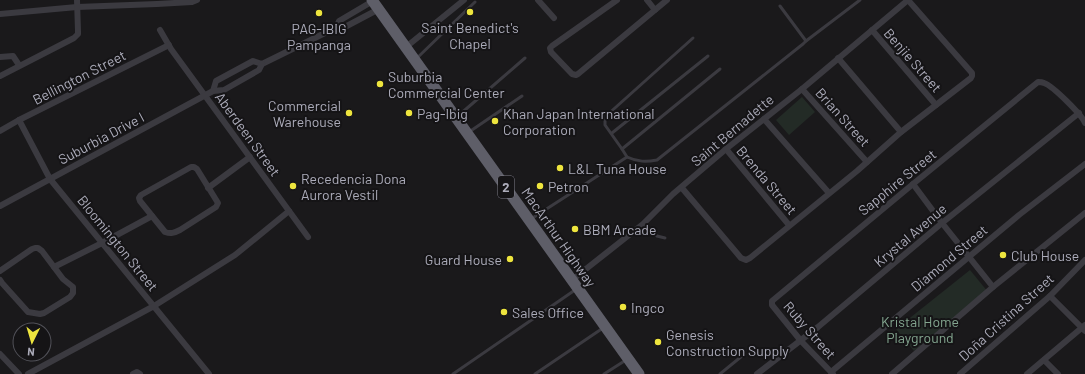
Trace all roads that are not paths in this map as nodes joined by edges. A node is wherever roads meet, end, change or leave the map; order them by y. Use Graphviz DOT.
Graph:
graph roads {
  1 [pos="77,0"];
  2 [pos="198,0"];
  3 [pos="464,0"];
  4 [pos="538,0"];
  5 [pos="617,0"];
  6 [pos="647,0"];
  7 [pos="667,0"];
  8 [pos="860,0"];
  9 [pos="908,0"];
  10 [pos="474,2"];
  11 [pos="375,3"];
  12 [pos="780,6"];
  13 [pos="77,7"];
  14 [pos="655,10"];
  15 [pos="0,14"];
  16 [pos="554,18"];
  17 [pos="160,30"];
  18 [pos="872,30"];
  19 [pos="693,38"];
  20 [pos="806,41"];
  21 [pos="169,45"];
  22 [pos="406,47"];
  23 [pos="0,56"];
  24 [pos="708,56"];
  25 [pos="524,58"];
  26 [pos="838,58"];
  27 [pos="415,60"];
  28 [pos="262,64"];
  29 [pos="19,65"];
  30 [pos="720,69"];
  31 [pos="0,76"];
  32 [pos="802,89"];
  33 [pos="213,91"];
  34 [pos="205,96"];
  35 [pos="522,96"];
  36 [pos="936,105"];
  37 [pos="1079,113"];
  38 [pos="456,118"];
  39 [pos="764,119"];
  40 [pos="19,120"];
  41 [pos="1085,123"];
  42 [pos="0,131"];
  43 [pos="901,132"];
  44 [pos="612,133"];
  45 [pos="468,134"];
  46 [pos="622,149"];
  47 [pos="726,149"];
  48 [pos="250,157"];
  49 [pos="628,157"];
  50 [pos="867,162"];
  51 [pos="1085,164"];
  52 [pos="50,179"];
  53 [pos="913,184"];
  54 [pos="208,188"];
  55 [pos="682,188"];
  56 [pos="829,193"];
  57 [pos="0,206"];
  58 [pos="289,211"];
  59 [pos="1085,213"];
  60 [pos="152,216"];
  61 [pos="529,220"];
  62 [pos="643,224"];
  63 [pos="942,224"];
  64 [pos="789,226"];
  65 [pos="308,237"];
  66 [pos="665,238"];
  67 [pos="102,243"];
  68 [pos="970,257"];
  69 [pos="1085,260"];
  70 [pos="54,267"];
  71 [pos="0,271"];
  72 [pos="0,280"];
  73 [pos="575,285"];
  74 [pos="993,287"];
  75 [pos="1050,296"];
  76 [pos="772,301"];
  77 [pos="154,306"];
  78 [pos="605,327"];
  79 [pos="1084,328"];
  80 [pos="801,341"];
  81 [pos="0,354"];
  82 [pos="742,356"];
  83 [pos="628,359"];
  84 [pos="1044,360"];
  85 [pos="832,373"];
  86 [pos="19,374"];
  87 [pos="28,374"];
  88 [pos="133,374"];
  89 [pos="140,374"];
  90 [pos="209,374"];
  91 [pos="453,374"];
  92 [pos="535,374"];
  93 [pos="604,374"];
  94 [pos="639,374"];
  95 [pos="720,374"];
  96 [pos="757,374"];
  97 [pos="892,374"];
  98 [pos="960,374"];
  99 [pos="1027,374"];
  100 [pos="1058,374"];
  1 -- 13 [label="street"];
  2 -- 13 [label="street"];
  3 -- 22 [label="street"];
  4 -- 16 [label="street"];
  5 -- 14 [label="street"];
  6 -- 14 [label="street"];
  7 -- 14 [label="street"];
  8 -- 20 [label="lane"];
  9 -- 18 [label="street, Saint Bernadette"];
  9 -- 36 [label="street"];
  10 -- 27 [label="lane"];
  11 -- 22 [label="highway, MacArthur Highway / 2"];
  11 -- 28 [label="street, Suburbia Drive I"];
  12 -- 20 [label="lane"];
  13 -- 15 [label="street"];
  13 -- 29 [label="street"];
  17 -- 21 [label="street, Aberdeen Street"];
  18 -- 26 [label="street, Saint Bernadette"];
  18 -- 36 [label="street, Benjie Street"];
  19 -- 44 [label="lane"];
  20 -- 49 [label="lane"];
  21 -- 34 [label="street, Aberdeen Street"];
  21 -- 40 [label="street, Bellington Street"];
  22 -- 27 [label="highway, MacArthur Highway / 2"];
  23 -- 29 [label="street"];
  24 -- 44 [label="lane"];
  25 -- 38 [label="lane"];
  26 -- 32 [label="street, Saint Bernadette"];
  26 -- 43 [label="street"];
  27 -- 38 [label="highway, MacArthur Highway / 2"];
  28 -- 33 [label="street, Suburbia Drive I"];
  28 -- 33 [label="street, Suburbia Drive I"];
  29 -- 31 [label="street"];
  30 -- 46 [label="lane"];
  32 -- 39 [label="street, Saint Bernadette"];
  32 -- 50 [label="street, Brian Street"];
  33 -- 34 [label="street, Suburbia Drive I"];
  34 -- 48 [label="street, Aberdeen Street"];
  34 -- 52 [label="street, Suburbia Drive I"];
  35 -- 45 [label="lane"];
  36 -- 43 [label="street"];
  37 -- 41 [label="street"];
  37 -- 53 [label="street, Sapphire Street"];
  37 -- 63 [label="street, Krystal Avenue"];
  38 -- 45 [label="highway, MacArthur Highway / 2"];
  39 -- 47 [label="street, Saint Bernadette"];
  39 -- 56 [label="street"];
  40 -- 42 [label="street, Bellington Street"];
  40 -- 52 [label="street, Bloomington Street"];
  43 -- 50 [label="street"];
  44 -- 46 [label="lane"];
  45 -- 61 [label="highway, MacArthur Highway / 2"];
  46 -- 49 [label="lane"];
  47 -- 55 [label="street, Saint Bernadette"];
  47 -- 64 [label="street, Brenda Street"];
  48 -- 54 [label="street"];
  48 -- 58 [label="street, Aberdeen Street"];
  49 -- 61 [label="lane"];
  50 -- 56 [label="street"];
  51 -- 68 [label="street, Diamond Street"];
  52 -- 57 [label="street, Suburbia Drive I"];
  52 -- 67 [label="street, Bloomington Street"];
  53 -- 63 [label="street"];
  53 -- 76 [label="street, Sapphire Street"];
  54 -- 60 [label="street"];
  54 -- 60 [label="street"];
  55 -- 62 [label="street, Saint Bernadette"];
  55 -- 64 [label="street"];
  56 -- 64 [label="street"];
  58 -- 65 [label="street, Aberdeen Street"];
  58 -- 77 [label="street"];
  59 -- 74 [label="street"];
  60 -- 67 [label="street"];
  61 -- 73 [label="highway, MacArthur Highway / 2"];
  62 -- 66 [label="lane"];
  62 -- 73 [label="street, Saint Bernadette"];
  63 -- 68 [label="street"];
  63 -- 80 [label="street, Krystal Avenue"];
  67 -- 70 [label="street"];
  67 -- 77 [label="street, Bloomington Street"];
  68 -- 74 [label="street"];
  68 -- 85 [label="street, Diamond Street"];
  69 -- 75 [label="street, Doña Cristina Street"];
  70 -- 71 [label="street"];
  70 -- 72 [label="street"];
  73 -- 78 [label="highway, MacArthur Highway / 2"];
  73 -- 91 [label="lane"];
  74 -- 97 [label="street"];
  75 -- 79 [label="street"];
  75 -- 98 [label="street, Doña Cristina Street"];
  76 -- 80 [label="street, Ruby Street"];
  77 -- 87 [label="street"];
  77 -- 90 [label="street, Bloomington Street"];
  78 -- 83 [label="highway, MacArthur Highway / 2"];
  78 -- 92 [label="lane"];
  79 -- 84 [label="street"];
  80 -- 85 [label="street, Ruby Street"];
  80 -- 96 [label="street, Krystal Avenue"];
  81 -- 86 [label="street"];
  82 -- 95 [label="lane"];
  83 -- 93 [label="lane"];
  83 -- 94 [label="highway, MacArthur Highway / 2"];
  84 -- 99 [label="street"];
  84 -- 100 [label="street"];
  88 -- 89 [label="street"];
}
